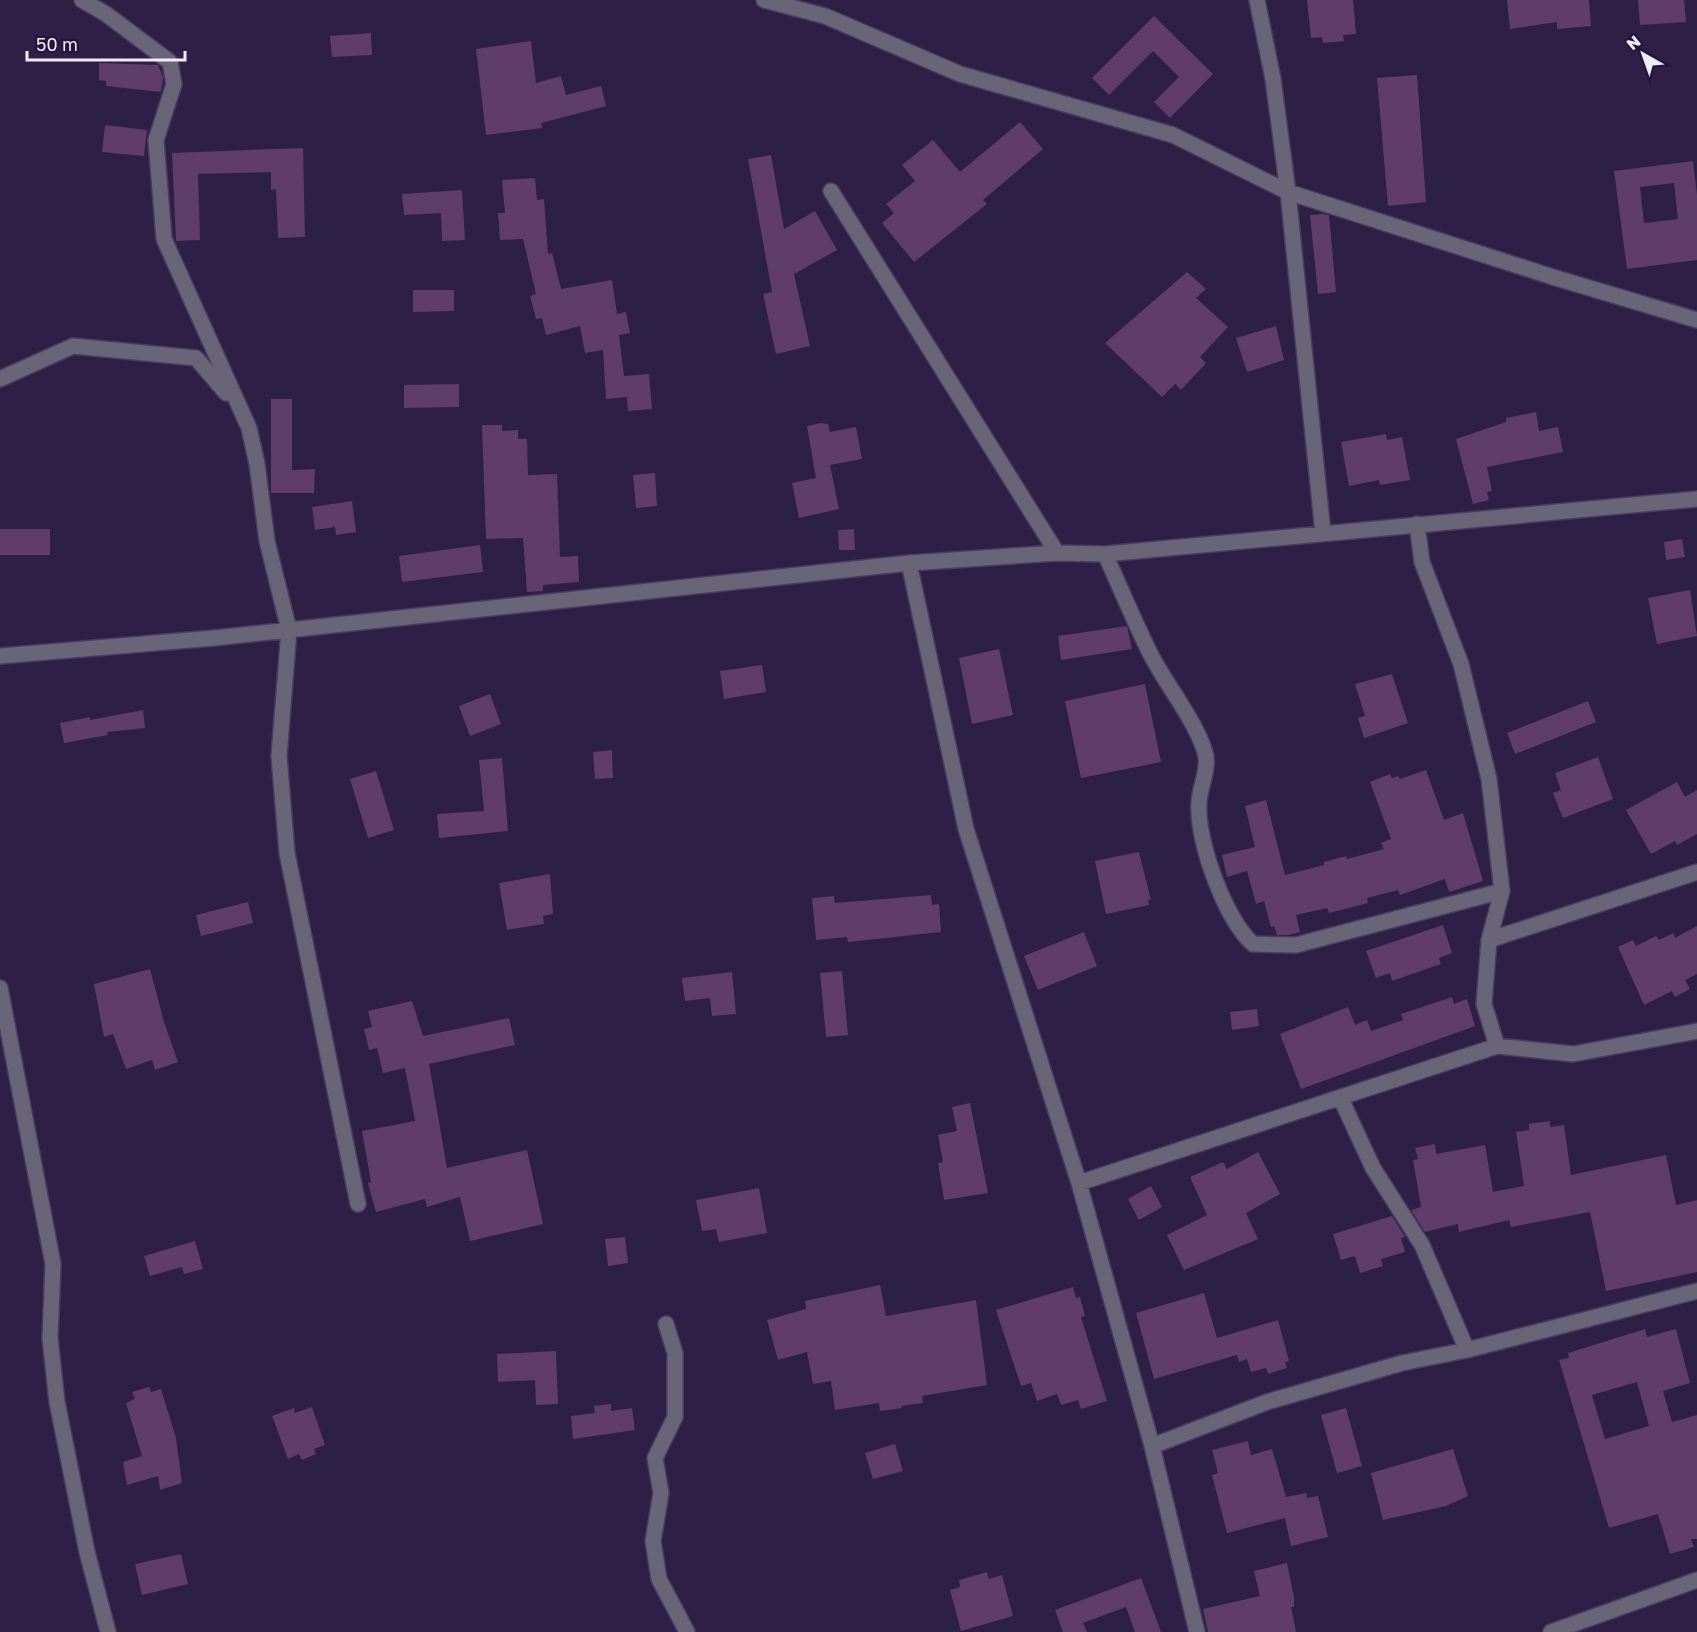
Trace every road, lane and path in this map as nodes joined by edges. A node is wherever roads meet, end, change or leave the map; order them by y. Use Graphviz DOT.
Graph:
graph roads {
  1 [pos="82,0"];
  2 [pos="764,0"];
  3 [pos="1257,0"];
  4 [pos="831,191"];
  5 [pos="1288,192"];
  6 [pos="1697,320"];
  7 [pos="0,379"];
  8 [pos="249,428"];
  9 [pos="1697,499"];
  10 [pos="1417,524"];
  11 [pos="1323,533"];
  12 [pos="1057,553"];
  13 [pos="1105,554"];
  14 [pos="909,563"];
  15 [pos="289,630"];
  16 [pos="0,656"];
  17 [pos="1697,872"];
  18 [pos="1502,891"];
  19 [pos="1489,940"];
  20 [pos="0,988"];
  21 [pos="1697,1031"];
  22 [pos="1497,1046"];
  23 [pos="1341,1099"];
  24 [pos="1078,1183"];
  25 [pos="358,1204"];
  26 [pos="1697,1291"];
  27 [pos="666,1324"];
  28 [pos="1467,1350"];
  29 [pos="1152,1446"];
  30 [pos="1697,1580"];
  31 [pos="1595,1616"];
  32 [pos="108,1632"];
  33 [pos="687,1632"];
  34 [pos="1197,1632"];
  35 [pos="1551,1632"];
  36 [pos="1597,1632"];
  1 -- 8 [label="street"];
  2 -- 5 [label="street"];
  3 -- 5 [label="street"];
  4 -- 12 [label="street"];
  5 -- 6 [label="street"];
  5 -- 11 [label="street"];
  7 -- 8 [label="street"];
  8 -- 15 [label="street"];
  9 -- 10 [label="street"];
  10 -- 11 [label="street"];
  10 -- 18 [label="street"];
  11 -- 13 [label="street"];
  12 -- 13 [label="street"];
  12 -- 14 [label="street"];
  13 -- 18 [label="street"];
  14 -- 15 [label="street"];
  14 -- 24 [label="street"];
  15 -- 16 [label="street"];
  15 -- 25 [label="street"];
  17 -- 19 [label="street"];
  18 -- 19 [label="street"];
  19 -- 22 [label="street"];
  20 -- 32 [label="street"];
  21 -- 22 [label="street"];
  22 -- 23 [label="street"];
  23 -- 24 [label="street"];
  23 -- 28 [label="street"];
  24 -- 29 [label="street"];
  26 -- 28 [label="street"];
  27 -- 33 [label="street"];
  28 -- 29 [label="street"];
  29 -- 34 [label="street"];
  30 -- 31 [label="street"];
  31 -- 35 [label="street"];
  31 -- 36 [label="street"];
}
